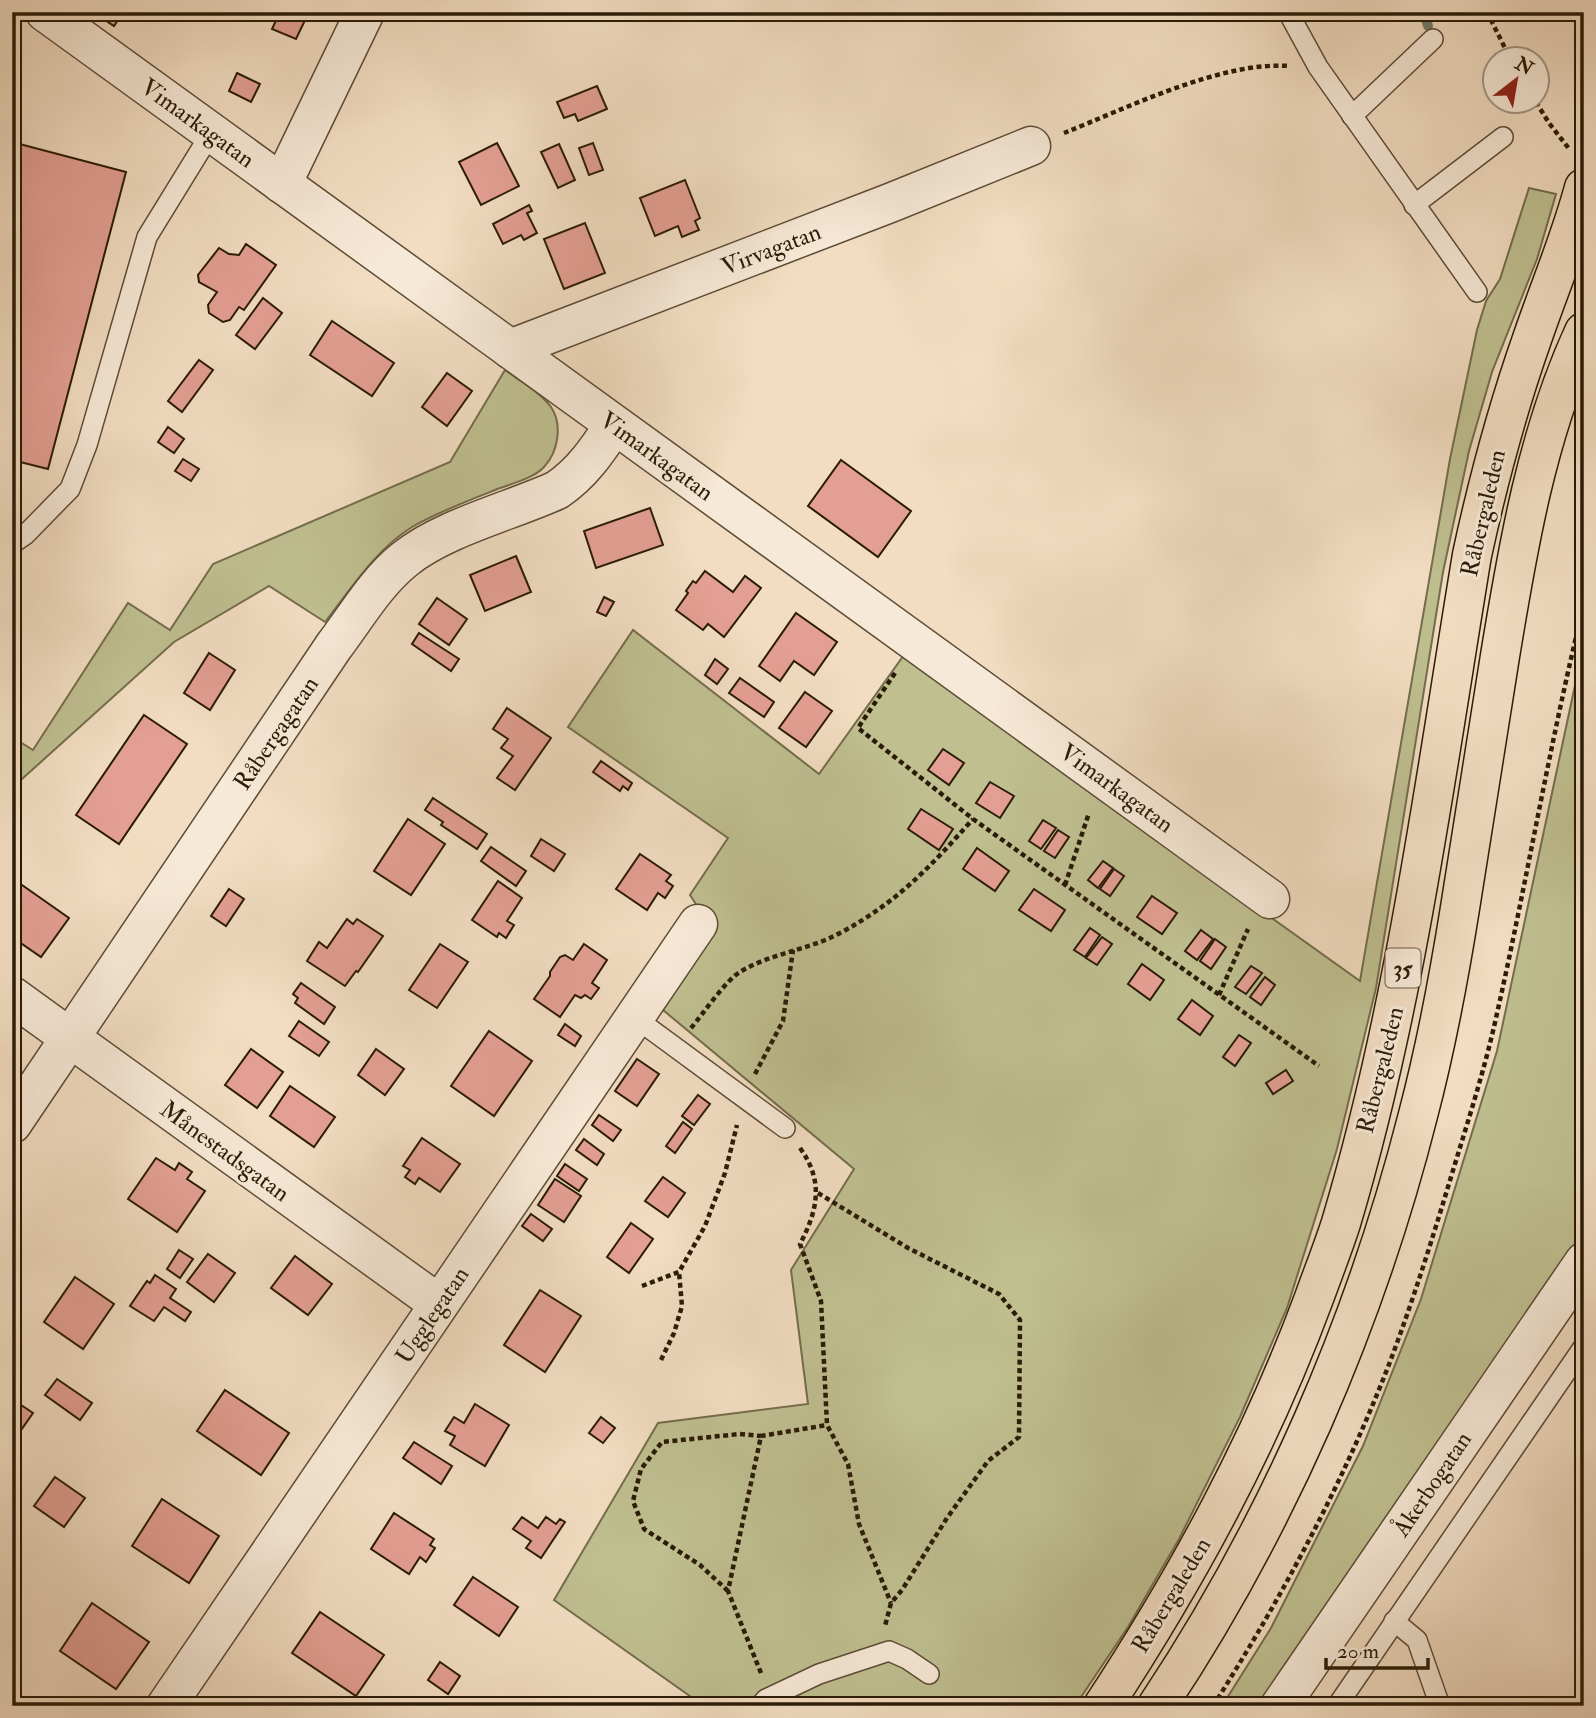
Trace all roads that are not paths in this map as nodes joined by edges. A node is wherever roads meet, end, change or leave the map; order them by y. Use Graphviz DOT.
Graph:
graph roads {
  1 [pos="45,12"];
  2 [pos="365,12"];
  3 [pos="1288,12"];
  4 [pos="1433,39"];
  5 [pos="1352,116"];
  6 [pos="211,133"];
  7 [pos="1503,137"];
  8 [pos="1031,146"];
  9 [pos="282,184"];
  10 [pos="1584,188"];
  11 [pos="1414,205"];
  12 [pos="1477,292"];
  13 [pos="1584,332"];
  14 [pos="510,349"];
  15 [pos="614,425"];
  16 [pos="12,544"];
  17 [pos="1267,896"];
  18 [pos="698,924"];
  19 [pos="12,996"];
  20 [pos="634,1017"];
  21 [pos="70,1038"];
  22 [pos="12,1124"];
  23 [pos="785,1128"];
  24 [pos="1584,1262"];
  25 [pos="439,1304"];
  26 [pos="1584,1346"];
  27 [pos="1394,1621"];
  28 [pos="929,1674"];
  29 [pos="763,1703"];
  30 [pos="166,1706"];
  31 [pos="1103,1706"];
  32 [pos="1157,1706"];
  33 [pos="1280,1706"];
  34 [pos="1337,1706"];
  35 [pos="1440,1706"];
  1 -- 6 [label="street, Vimarkagatan"];
  2 -- 9 [label="street"];
  3 -- 5 [label="lane"];
  4 -- 5 [label="lane"];
  5 -- 11 [label="lane"];
  6 -- 9 [label="street, Vimarkagatan"];
  6 -- 16 [label="lane"];
  7 -- 11 [label="lane"];
  8 -- 14 [label="street, Virvagatan"];
  9 -- 14 [label="street, Vimarkagatan"];
  10 -- 31 [label="main road, Råbergaleden / 35"];
  11 -- 12 [label="lane"];
  13 -- 32 [label="main road, Råbergaleden / 35"];
  14 -- 15 [label="street, Vimarkagatan"];
  15 -- 17 [label="street, Vimarkagatan"];
  15 -- 21 [label="street, Råbergagatan"];
  18 -- 20 [label="street, Ugglegatan"];
  19 -- 21 [label="street, Månestadsgatan"];
  20 -- 23 [label="lane"];
  20 -- 25 [label="street, Ugglegatan"];
  21 -- 22 [label="street, Råbergagatan"];
  21 -- 25 [label="street, Månestadsgatan"];
  24 -- 33 [label="street, Åkerbogatan"];
  25 -- 30 [label="street, Ugglegatan"];
  26 -- 27 [label="lane"];
  27 -- 34 [label="lane"];
  27 -- 35 [label="lane"];
  28 -- 29 [label="lane"];
}
